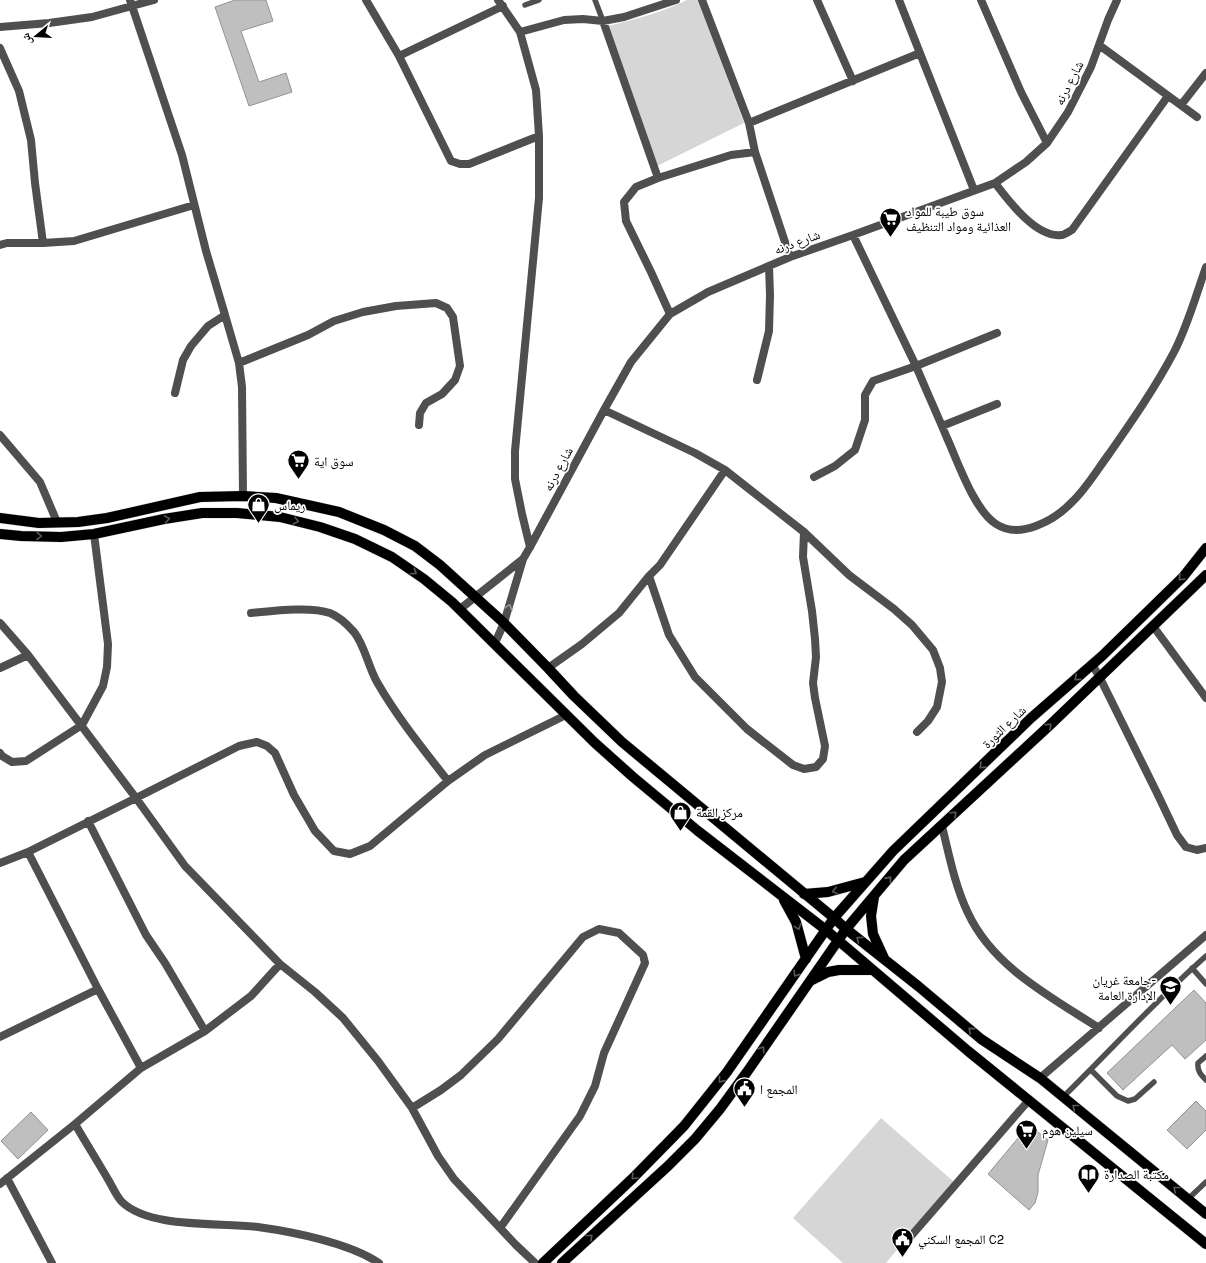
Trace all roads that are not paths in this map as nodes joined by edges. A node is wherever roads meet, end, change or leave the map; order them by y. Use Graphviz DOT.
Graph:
graph roads {
  1 [pos="154,0"];
  2 [pos="366,0"];
  3 [pos="539,0"];
  4 [pos="595,0"];
  5 [pos="676,0"];
  6 [pos="702,0"];
  7 [pos="817,0"];
  8 [pos="899,0"];
  9 [pos="981,0"];
  10 [pos="1117,0"];
  11 [pos="131,3"];
  12 [pos="500,3"];
  13 [pos="525,5"];
  14 [pos="602,21"];
  15 [pos="0,27"];
  16 [pos="520,32"];
  17 [pos="1099,45"];
  18 [pos="0,48"];
  19 [pos="920,53"];
  20 [pos="399,56"];
  21 [pos="1206,73"];
  22 [pos="853,81"];
  23 [pos="1168,96"];
  24 [pos="1181,105"];
  25 [pos="1197,117"];
  26 [pos="749,123"];
  27 [pos="539,136"];
  28 [pos="1047,143"];
  29 [pos="755,152"];
  30 [pos="658,178"];
  31 [pos="995,183"];
  32 [pos="974,190"];
  33 [pos="194,205"];
  34 [pos="853,235"];
  35 [pos="43,243"];
  36 [pos="0,245"];
  37 [pos="790,257"];
  38 [pos="769,266"];
  39 [pos="1206,267"];
  40 [pos="670,314"];
  41 [pos="225,315"];
  42 [pos="997,333"];
  43 [pos="239,363"];
  44 [pos="916,366"];
  45 [pos="758,380"];
  46 [pos="174,393"];
  47 [pos="997,404"];
  48 [pos="604,410"];
  49 [pos="419,425"];
  50 [pos="942,426"];
  51 [pos="0,435"];
  52 [pos="725,470"];
  53 [pos="814,477"];
  54 [pos="243,496"];
  55 [pos="0,518"];
  56 [pos="57,522"];
  57 [pos="804,532"];
  58 [pos="0,534"];
  59 [pos="94,534"];
  60 [pos="530,547"];
  61 [pos="1206,548"];
  62 [pos="523,559"];
  63 [pos="1206,575"];
  64 [pos="649,576"];
  65 [pos="476,597"];
  66 [pos="460,609"];
  67 [pos="251,613"];
  68 [pos="504,622"];
  69 [pos="0,623"];
  70 [pos="1153,626"];
  71 [pos="495,643"];
  72 [pos="28,655"];
  73 [pos="1092,664"];
  74 [pos="0,668"];
  75 [pos="548,668"];
  76 [pos="1100,678"];
  77 [pos="1206,698"];
  78 [pos="566,715"];
  79 [pos="82,725"];
  80 [pos="917,732"];
  81 [pos="0,754"];
  82 [pos="448,780"];
  83 [pos="136,798"];
  84 [pos="88,822"];
  85 [pos="942,826"];
  86 [pos="1206,848"];
  87 [pos="28,852"];
  88 [pos="0,863"];
  89 [pos="865,882"];
  90 [pos="804,894"];
  91 [pos="782,897"];
  92 [pos="874,897"];
  93 [pos="834,918"];
  94 [pos="846,929"];
  95 [pos="826,930"];
  96 [pos="1206,935"];
  97 [pos="838,942"];
  98 [pos="1206,956"];
  99 [pos="806,960"];
  100 [pos="885,960"];
  101 [pos="280,964"];
  102 [pos="1192,968"];
  103 [pos="872,970"];
  104 [pos="810,981"];
  105 [pos="1206,984"];
  106 [pos="98,989"];
  107 [pos="1099,1028"];
  108 [pos="206,1031"];
  109 [pos="0,1037"];
  110 [pos="1206,1056"];
  111 [pos="141,1068"];
  112 [pos="1091,1070"];
  113 [pos="1040,1078"];
  114 [pos="1206,1080"];
  115 [pos="1154,1082"];
  116 [pos="1063,1097"];
  117 [pos="1029,1100"];
  118 [pos="412,1108"];
  119 [pos="75,1124"];
  120 [pos="684,1126"];
  121 [pos="695,1139"];
  122 [pos="6,1178"];
  123 [pos="1206,1182"];
  124 [pos="0,1184"];
  125 [pos="1188,1199"];
  126 [pos="1206,1214"];
  127 [pos="500,1228"];
  128 [pos="905,1243"];
  129 [pos="1206,1244"];
  130 [pos="52,1263"];
  131 [pos="379,1263"];
  132 [pos="535,1263"];
  133 [pos="543,1263"];
  134 [pos="562,1263"];
  1 -- 11 [label="street"];
  2 -- 20 [label="street"];
  3 -- 13 [label="lane"];
  4 -- 14 [label="lane"];
  5 -- 14 [label="street"];
  6 -- 26 [label="street"];
  7 -- 22 [label="street"];
  8 -- 19 [label="street"];
  9 -- 28 [label="street"];
  10 -- 17 [label="street, شارع درنه"];
  11 -- 15 [label="street"];
  11 -- 33 [label="street"];
  12 -- 16 [label="street"];
  12 -- 20 [label="street"];
  14 -- 16 [label="street"];
  14 -- 30 [label="street"];
  16 -- 27 [label="street"];
  17 -- 23 [label="street"];
  17 -- 28 [label="street, شارع درنه"];
  18 -- 35 [label="street"];
  19 -- 22 [label="street"];
  19 -- 32 [label="street"];
  20 -- 27 [label="street"];
  21 -- 24 [label="street"];
  22 -- 26 [label="street"];
  23 -- 24 [label="street"];
  23 -- 31 [label="street"];
  24 -- 25 [label="street"];
  26 -- 29 [label="street"];
  27 -- 60 [label="street"];
  28 -- 31 [label="street, شارع درنه"];
  29 -- 30 [label="street"];
  29 -- 37 [label="street"];
  30 -- 40 [label="street"];
  31 -- 32 [label="street, شارع درنه"];
  32 -- 34 [label="street, شارع درنه"];
  33 -- 35 [label="street"];
  33 -- 41 [label="street"];
  34 -- 37 [label="street, شارع درنه"];
  34 -- 44 [label="street"];
  35 -- 36 [label="street"];
  37 -- 38 [label="street, شارع درنه"];
  38 -- 40 [label="street, شارع درنه"];
  38 -- 45 [label="street"];
  39 -- 50 [label="street"];
  40 -- 48 [label="street, شارع درنه"];
  41 -- 43 [label="street"];
  41 -- 46 [label="street"];
  42 -- 44 [label="street"];
  43 -- 49 [label="street"];
  43 -- 54 [label="street"];
  44 -- 50 [label="street"];
  44 -- 53 [label="street"];
  47 -- 50 [label="street"];
  48 -- 52 [label="street"];
  48 -- 60 [label="street, شارع درنه"];
  51 -- 56 [label="street"];
  52 -- 57 [label="street"];
  52 -- 64 [label="street"];
  54 -- 56 [label="main road"];
  54 -- 65 [label="main road"];
  55 -- 56 [label="main road"];
  57 -- 64 [label="street"];
  57 -- 80 [label="street"];
  58 -- 59 [label="main road, one-way"];
  59 -- 66 [label="main road, one-way"];
  59 -- 79 [label="street"];
  60 -- 62 [label="street, شارع درنه"];
  61 -- 73 [label="main road, شارع الثورة, one-way"];
  62 -- 65 [label="street, شارع درنه"];
  68 -- 62 [label="street, شارع درنه, one-way"];
  63 -- 70 [label="main road"];
  64 -- 75 [label="street"];
  65 -- 66 [label="street, شارع درنه"];
  65 -- 68 [label="main road"];
  66 -- 71 [label="main road"];
  67 -- 82 [label="street"];
  68 -- 71 [label="street, شارع درنه"];
  68 -- 75 [label="main road"];
  69 -- 72 [label="street"];
  70 -- 76 [label="main road"];
  70 -- 77 [label="street"];
  71 -- 78 [label="main road"];
  72 -- 74 [label="street"];
  72 -- 79 [label="street"];
  73 -- 76 [label="street"];
  73 -- 89 [label="main road, شارع الثورة, one-way"];
  75 -- 90 [label="main road"];
  85 -- 76 [label="main road, one-way"];
  76 -- 86 [label="street"];
  78 -- 82 [label="street"];
  78 -- 91 [label="main road"];
  79 -- 81 [label="street"];
  79 -- 83 [label="street"];
  82 -- 83 [label="street"];
  83 -- 84 [label="street"];
  83 -- 101 [label="street"];
  84 -- 87 [label="street"];
  84 -- 108 [label="street"];
  92 -- 85 [label="main road, one-way"];
  85 -- 107 [label="street"];
  87 -- 88 [label="street"];
  87 -- 106 [label="street"];
  89 -- 90 [label="main road, one-way"];
  89 -- 93 [label="main road, شارع الثورة"];
  90 -- 93 [label="main road"];
  91 -- 95 [label="main road"];
  91 -- 99 [label="main road, one-way"];
  92 -- 94 [label="main road"];
  92 -- 100 [label="main road"];
  93 -- 94 [label="main road"];
  93 -- 95 [label="main road, شارع الثورة"];
  94 -- 97 [label="main road"];
  100 -- 94 [label="main road, one-way"];
  95 -- 97 [label="main road"];
  95 -- 99 [label="main road, شارع الثورة"];
  96 -- 107 [label="street"];
  97 -- 103 [label="main road"];
  97 -- 104 [label="main road"];
  98 -- 102 [label="lane"];
  99 -- 120 [label="main road, شارع الثورة, one-way"];
  113 -- 100 [label="main road, one-way"];
  101 -- 108 [label="street"];
  101 -- 118 [label="street"];
  102 -- 105 [label="lane"];
  102 -- 112 [label="lane"];
  103 -- 104 [label="main road"];
  103 -- 117 [label="main road"];
  121 -- 104 [label="main road, one-way"];
  106 -- 109 [label="street"];
  106 -- 111 [label="street"];
  107 -- 113 [label="street"];
  108 -- 111 [label="street"];
  110 -- 114 [label="lane"];
  111 -- 119 [label="street"];
  112 -- 115 [label="lane"];
  112 -- 116 [label="lane"];
  113 -- 116 [label="main road"];
  125 -- 116 [label="main road, one-way"];
  117 -- 128 [label="street"];
  117 -- 129 [label="main road"];
  118 -- 127 [label="street"];
  118 -- 127 [label="street"];
  119 -- 122 [label="street"];
  119 -- 131 [label="street"];
  120 -- 121 [label="main road"];
  120 -- 133 [label="main road, شارع الثورة, one-way"];
  134 -- 121 [label="main road, one-way"];
  122 -- 124 [label="street"];
  122 -- 130 [label="street"];
  123 -- 125 [label="lane"];
  125 -- 126 [label="main road"];
  127 -- 132 [label="street"];
}
